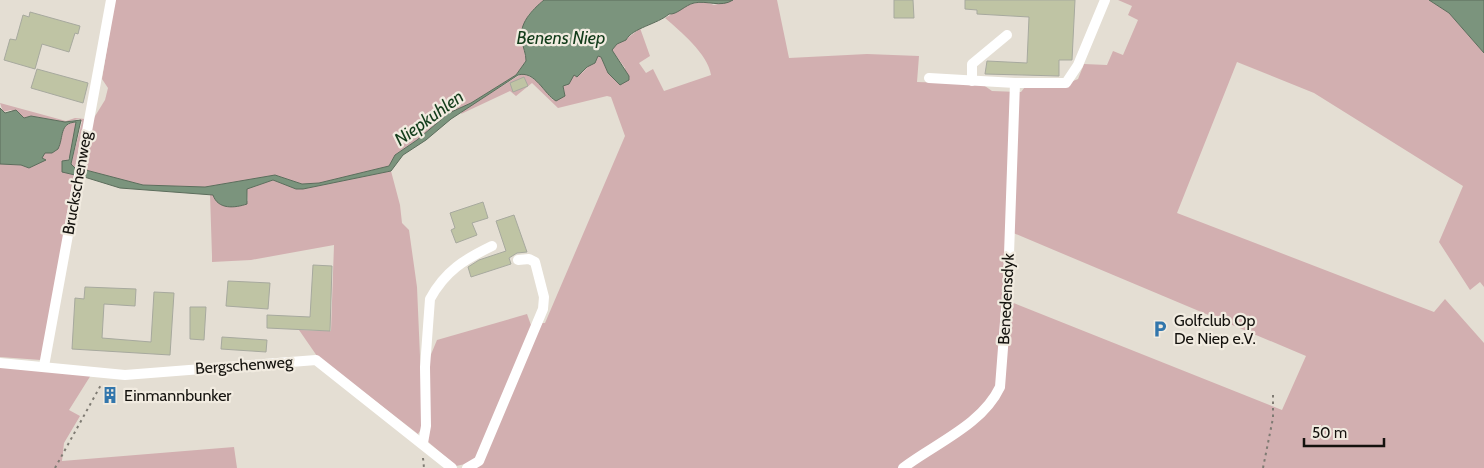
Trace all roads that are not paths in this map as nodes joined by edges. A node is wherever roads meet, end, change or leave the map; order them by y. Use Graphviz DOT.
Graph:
graph roads {
  1 [pos="111,0"];
  2 [pos="1105,0"];
  3 [pos="1007,35"];
  4 [pos="929,78"];
  5 [pos="972,80"];
  6 [pos="1015,83"];
  7 [pos="492,246"];
  8 [pos="518,260"];
  9 [pos="0,363"];
  10 [pos="44,366"];
  11 [pos="423,443"];
  12 [pos="452,468"];
  13 [pos="467,468"];
  14 [pos="903,468"];
  1 -- 10 [label="street, Bruckschenweg"];
  2 -- 6 [label="street"];
  3 -- 5 [label="street"];
  4 -- 5 [label="street"];
  5 -- 6 [label="street"];
  6 -- 14 [label="street, Benedensdyk"];
  7 -- 11 [label="street"];
  8 -- 13 [label="street"];
  9 -- 10 [label="street, Bergschenweg"];
  10 -- 11 [label="street, Bergschenweg"];
  11 -- 12 [label="street, Bergschenweg"];
}
